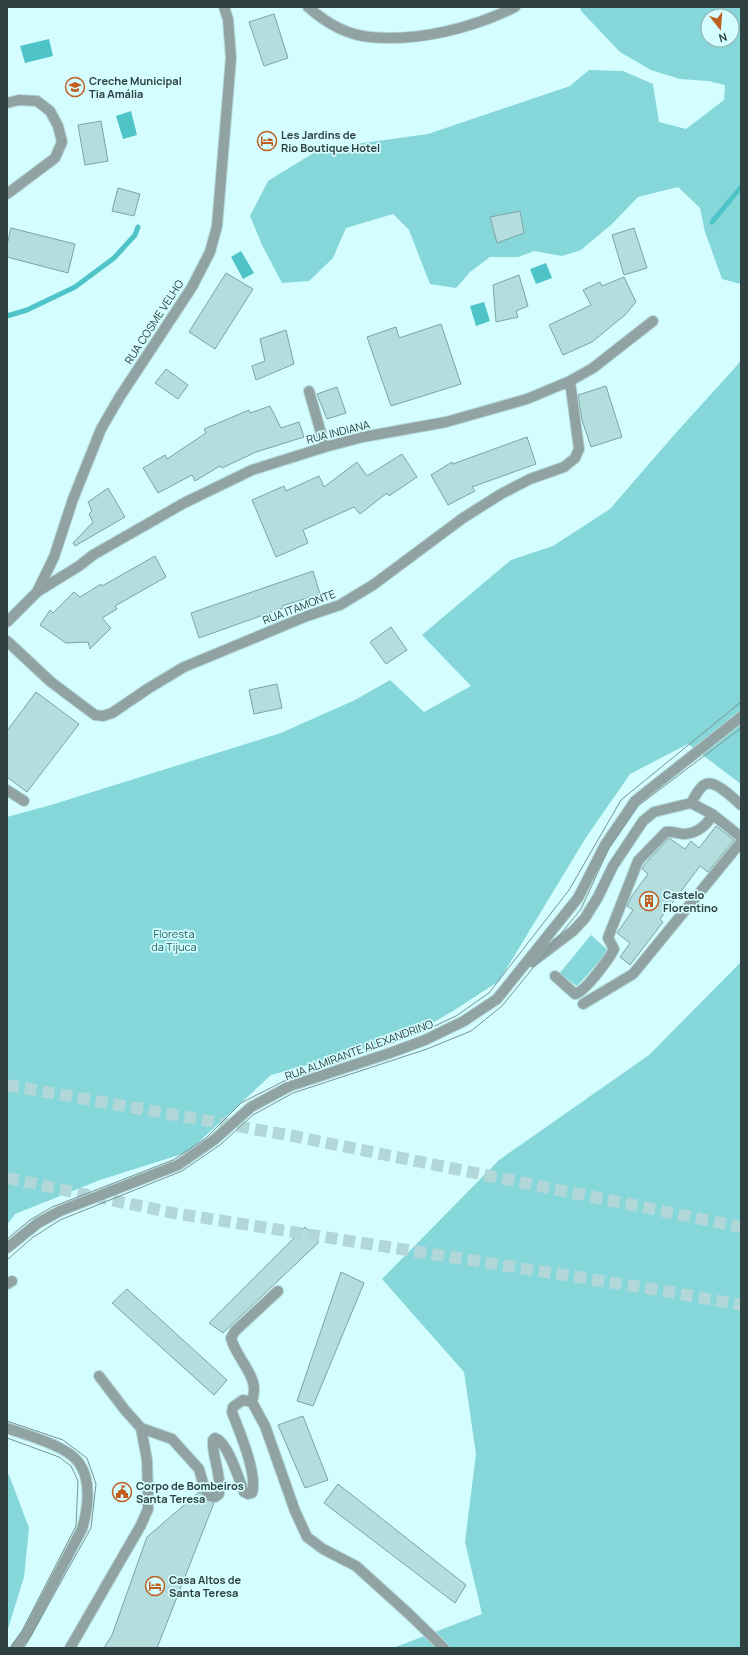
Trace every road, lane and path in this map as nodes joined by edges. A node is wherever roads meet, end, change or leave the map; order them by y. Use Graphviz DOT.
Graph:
graph roads {
  1 [pos="224,7"];
  2 [pos="308,7"];
  3 [pos="515,7"];
  4 [pos="7,103"];
  5 [pos="7,194"];
  6 [pos="653,321"];
  7 [pos="570,381"];
  8 [pos="309,391"];
  9 [pos="325,446"];
  10 [pos="37,592"];
  11 [pos="7,622"];
  12 [pos="7,641"];
  13 [pos="741,717"];
  14 [pos="7,790"];
  15 [pos="24,802"];
  16 [pos="691,803"];
  17 [pos="741,805"];
  18 [pos="712,814"];
  19 [pos="741,838"];
  20 [pos="741,842"];
  21 [pos="519,971"];
  22 [pos="555,976"];
  23 [pos="583,1004"];
  24 [pos="7,1248"];
  25 [pos="278,1291"];
  26 [pos="99,1376"];
  27 [pos="252,1402"];
  28 [pos="7,1428"];
  29 [pos="141,1428"];
  30 [pos="16,1648"];
  31 [pos="70,1648"];
  32 [pos="444,1648"];
  1 -- 10 [label="street, RUA COSME VELHO"];
  2 -- 3 [label="street"];
  4 -- 5 [label="street"];
  6 -- 7 [label="street, RUA INDIANA"];
  7 -- 9 [label="street, RUA INDIANA"];
  7 -- 12 [label="street, RUA ITAMONTE"];
  8 -- 9 [label="street"];
  9 -- 10 [label="street, RUA INDIANA"];
  10 -- 11 [label="street, RUA COSME VELHO"];
  13 -- 21 [label="street, RUA ALMIRANTE ALEXANDRINO"];
  14 -- 15 [label="street"];
  16 -- 17 [label="street"];
  16 -- 18 [label="street"];
  16 -- 21 [label="street"];
  18 -- 19 [label="street"];
  18 -- 22 [label="street"];
  20 -- 23 [label="street"];
  21 -- 24 [label="street, RUA ALMIRANTE ALEXANDRINO"];
  25 -- 27 [label="street"];
  26 -- 29 [label="street"];
  27 -- 29 [label="street"];
  27 -- 32 [label="street"];
  28 -- 30 [label="street"];
  29 -- 31 [label="street"];
}
